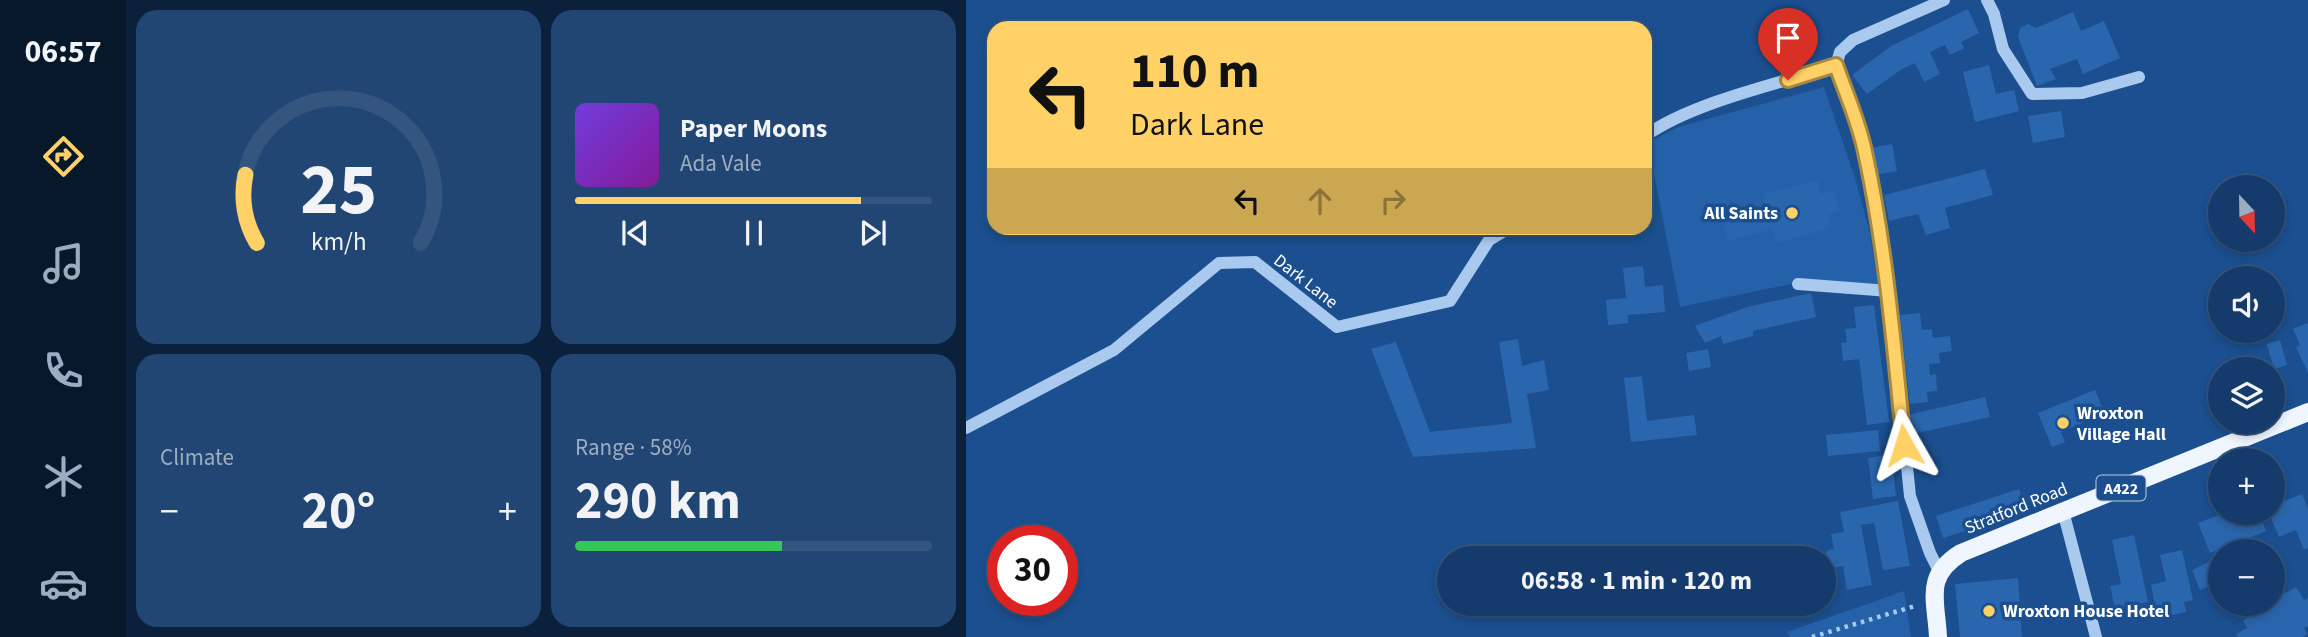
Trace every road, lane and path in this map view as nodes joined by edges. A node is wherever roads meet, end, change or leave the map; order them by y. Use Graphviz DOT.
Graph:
graph roads {
  1 [pos="1944,0"];
  2 [pos="1987,0"];
  3 [pos="1836,65"];
  4 [pos="2138,77"];
  5 [pos="1652,131"];
  6 [pos="1497,235"];
  7 [pos="1798,284"];
  8 [pos="1889,290"];
  9 [pos="2308,412"];
  10 [pos="966,428"];
  11 [pos="2063,511"];
  12 [pos="1939,571"];
  13 [pos="1936,599"];
  14 [pos="1812,637"];
  15 [pos="1938,637"];
  16 [pos="2096,637"];
  1 -- 3 [label="street"];
  2 -- 4 [label="street"];
  3 -- 5 [label="street"];
  3 -- 8 [label="street"];
  6 -- 10 [label="street, Dark Lane"];
  7 -- 8 [label="street"];
  8 -- 12 [label="street"];
  9 -- 11 [label="main road, Stratford Road / A422"];
  11 -- 12 [label="main road, Stratford Road / A422"];
  11 -- 16 [label="street"];
  12 -- 13 [label="main road"];
  13 -- 14 [label="path"];
  13 -- 15 [label="main road"];
}
